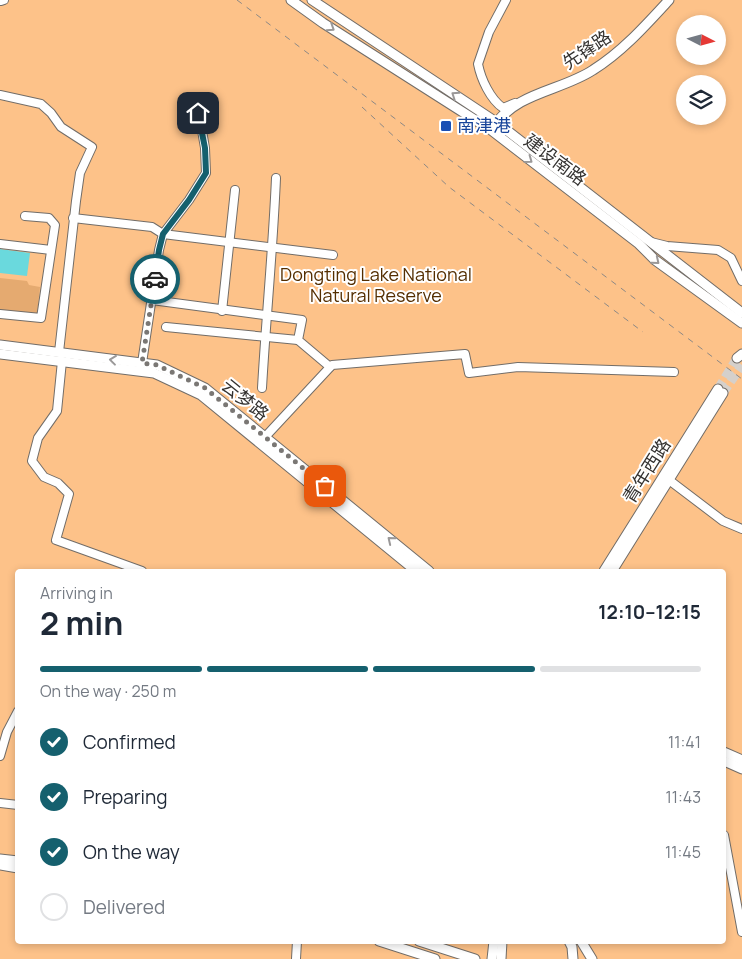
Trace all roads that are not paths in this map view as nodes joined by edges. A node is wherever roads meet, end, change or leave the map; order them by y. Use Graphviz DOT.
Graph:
graph roads {
  1 [pos="291,0"];
  2 [pos="312,0"];
  3 [pos="506,0"];
  4 [pos="669,0"];
  5 [pos="0,95"];
  6 [pos="521,101"];
  7 [pos="198,113"];
  8 [pos="493,126"];
  9 [pos="276,178"];
  10 [pos="235,190"];
  11 [pos="25,216"];
  12 [pos="73,218"];
  13 [pos="163,234"];
  14 [pos="649,242"];
  15 [pos="230,243"];
  16 [pos="0,244"];
  17 [pos="273,248"];
  18 [pos="52,250"];
  19 [pos="333,255"];
  20 [pos="742,281"];
  21 [pos="152,300"];
  22 [pos="222,310"];
  23 [pos="742,313"];
  24 [pos="0,314"];
  25 [pos="266,316"];
  26 [pos="742,323"];
  27 [pos="166,327"];
  28 [pos="265,337"];
  29 [pos="298,340"];
  30 [pos="0,345"];
  31 [pos="0,354"];
  32 [pos="60,357"];
  33 [pos="142,363"];
  34 [pos="330,367"];
  35 [pos="674,372"];
  36 [pos="262,388"];
  37 [pos="265,438"];
  38 [pos="669,480"];
  39 [pos="742,529"];
  40 [pos="136,569"];
  41 [pos="414,569"];
  42 [pos="427,569"];
  43 [pos="605,569"];
  44 [pos="613,569"];
  45 [pos="15,717"];
  46 [pos="8,730"];
  47 [pos="15,731"];
  48 [pos="726,753"];
  49 [pos="0,756"];
  50 [pos="742,760"];
  51 [pos="726,762"];
  52 [pos="742,769"];
  53 [pos="0,803"];
  54 [pos="15,805"];
  55 [pos="726,846"];
  56 [pos="0,858"];
  57 [pos="15,860"];
  58 [pos="0,865"];
  59 [pos="15,868"];
  60 [pos="742,932"];
  61 [pos="297,944"];
  62 [pos="388,944"];
  63 [pos="430,944"];
  64 [pos="494,944"];
  65 [pos="502,944"];
  66 [pos="570,944"];
  67 [pos="583,944"];
  68 [pos="296,959"];
  69 [pos="435,959"];
  70 [pos="476,959"];
  71 [pos="492,959"];
  72 [pos="501,959"];
  73 [pos="574,959"];
  74 [pos="592,959"];
  1 -- 8 [label="main road, 建设南路, one-way"];
  8 -- 2 [label="main road, 建设南路, one-way"];
  3 -- 6 [label="street"];
  4 -- 6 [label="main road, 先锋路"];
  5 -- 12 [label="street"];
  6 -- 8 [label="main road, 先锋路"];
  7 -- 13 [label="street"];
  8 -- 14 [label="main road, 建设南路"];
  8 -- 26 [label="main road, 建设南路, one-way"];
  9 -- 17 [label="street"];
  10 -- 15 [label="street"];
  11 -- 18 [label="street"];
  12 -- 13 [label="street"];
  12 -- 32 [label="street"];
  13 -- 15 [label="street"];
  13 -- 21 [label="street"];
  14 -- 20 [label="street"];
  14 -- 23 [label="main road, 建设南路"];
  15 -- 17 [label="street"];
  15 -- 22 [label="street"];
  16 -- 18 [label="street"];
  17 -- 19 [label="street"];
  17 -- 25 [label="street"];
  18 -- 24 [label="street"];
  21 -- 22 [label="street"];
  21 -- 33 [label="street"];
  22 -- 25 [label="street"];
  25 -- 28 [label="street"];
  25 -- 29 [label="street"];
  27 -- 28 [label="street"];
  28 -- 29 [label="street"];
  28 -- 36 [label="street"];
  29 -- 34 [label="street"];
  30 -- 32 [label="main road, 云梦路"];
  31 -- 32 [label="main road"];
  33 -- 32 [label="main road, 云梦路, one-way"];
  32 -- 40 [label="street"];
  32 -- 41 [label="main road"];
  33 -- 37 [label="main road, 云梦路"];
  34 -- 35 [label="street"];
  34 -- 37 [label="street"];
  42 -- 37 [label="main road, 云梦路, one-way"];
  38 -- 39 [label="street"];
  38 -- 43 [label="main road, 青年西路"];
  38 -- 44 [label="main road, 青年西路"];
  45 -- 46 [label="street"];
  46 -- 47 [label="street"];
  46 -- 49 [label="street"];
  48 -- 50 [label="main road"];
  51 -- 52 [label="main road"];
  53 -- 54 [label="street"];
  55 -- 60 [label="street"];
  56 -- 57 [label="main road"];
  58 -- 59 [label="main road"];
  61 -- 68 [label="street"];
  62 -- 69 [label="main road"];
  63 -- 70 [label="main road"];
  64 -- 71 [label="main road"];
  65 -- 72 [label="main road"];
  66 -- 73 [label="main road"];
  67 -- 74 [label="main road"];
}
